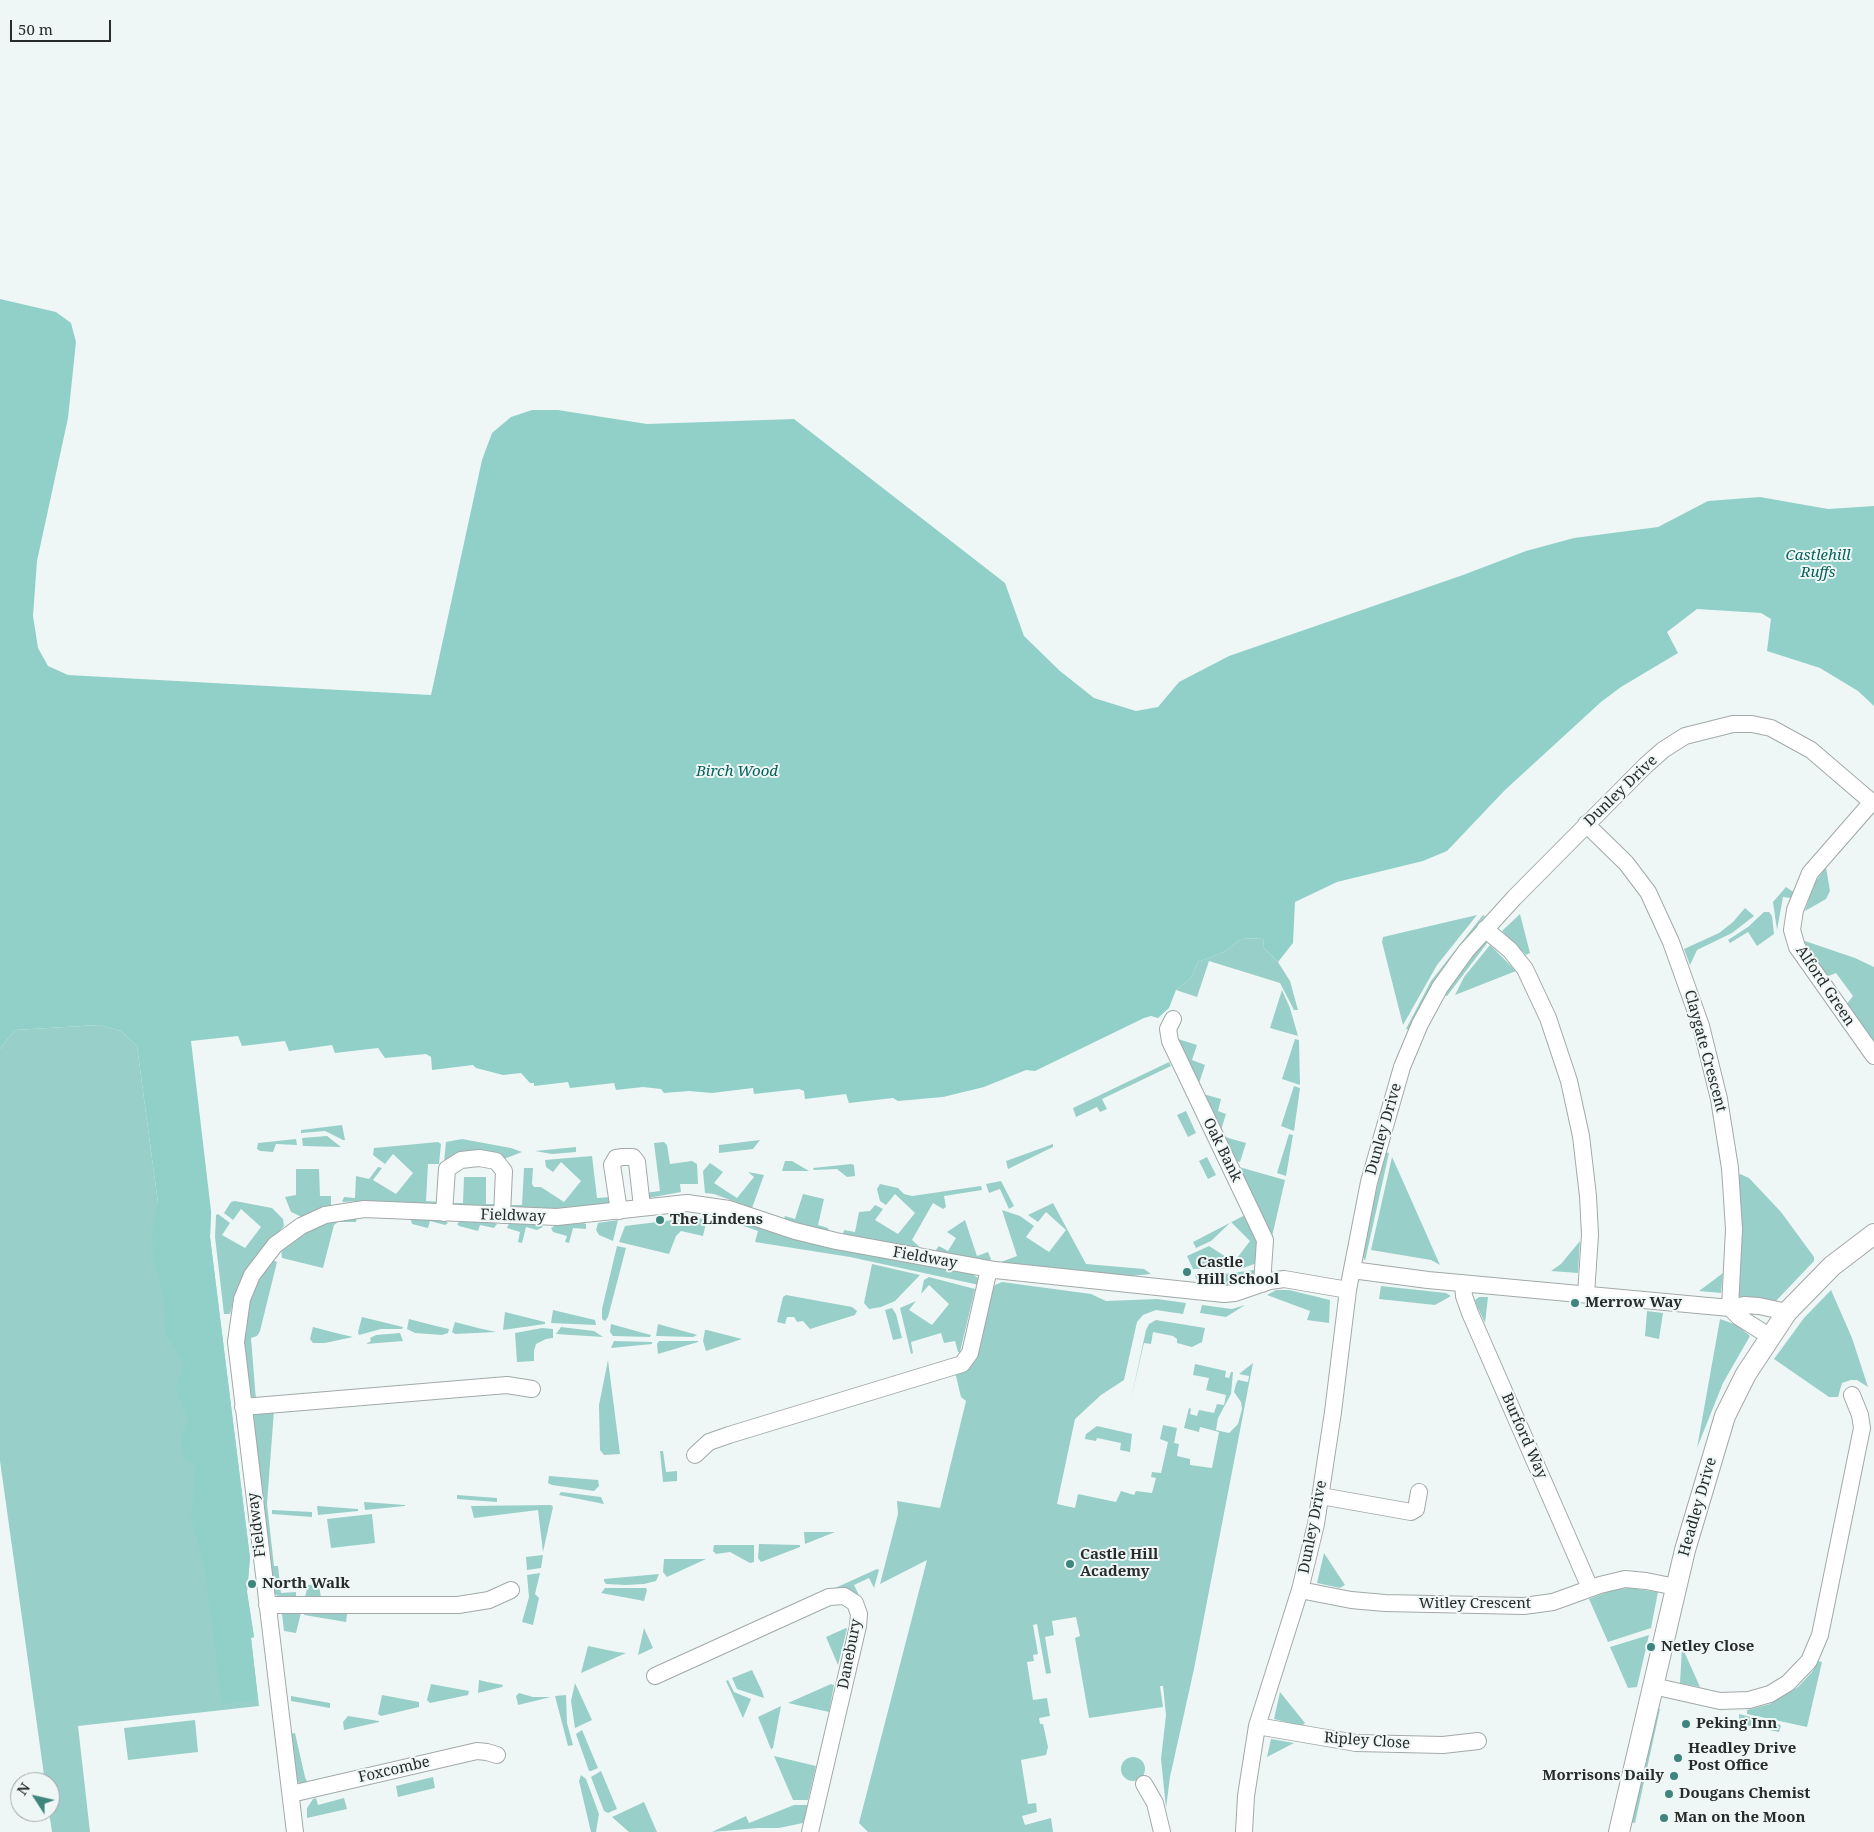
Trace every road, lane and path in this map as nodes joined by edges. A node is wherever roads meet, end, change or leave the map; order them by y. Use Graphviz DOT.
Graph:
graph roads {
  1 [pos="1873,803"];
  2 [pos="1586,824"];
  3 [pos="1822,856"];
  4 [pos="1485,929"];
  5 [pos="1173,1019"];
  6 [pos="1874,1056"];
  7 [pos="642,1208"];
  8 [pos="619,1211"];
  9 [pos="444,1213"];
  10 [pos="502,1215"];
  11 [pos="1874,1234"];
  12 [pos="989,1269"];
  13 [pos="1352,1270"];
  14 [pos="1464,1283"];
  15 [pos="1262,1284"];
  16 [pos="1348,1290"];
  17 [pos="1586,1294"];
  18 [pos="1730,1308"];
  19 [pos="1787,1312"];
  20 [pos="1769,1336"];
  21 [pos="532,1390"];
  22 [pos="1852,1395"];
  23 [pos="243,1407"];
  24 [pos="695,1455"];
  25 [pos="1419,1492"];
  26 [pos="1321,1496"];
  27 [pos="1676,1587"];
  28 [pos="1590,1588"];
  29 [pos="511,1590"];
  30 [pos="1300,1590"];
  31 [pos="267,1605"];
  32 [pos="655,1676"];
  33 [pos="1653,1686"];
  34 [pos="1256,1726"];
  35 [pos="1478,1742"];
  36 [pos="497,1756"];
  37 [pos="1144,1784"];
  38 [pos="291,1794"];
  39 [pos="295,1832"];
  40 [pos="810,1832"];
  41 [pos="1162,1832"];
  42 [pos="1244,1832"];
  43 [pos="1619,1832"];
  1 -- 2 [label="street, Dunley Drive"];
  1 -- 3 [label="street, Dunley Drive"];
  2 -- 4 [label="street, Dunley Drive"];
  2 -- 18 [label="street, Claygate Crescent"];
  3 -- 6 [label="street, Alford Green"];
  4 -- 13 [label="street, Dunley Drive"];
  4 -- 17 [label="street"];
  5 -- 15 [label="street, Oak Bank"];
  7 -- 8 [label="street, Fieldway"];
  7 -- 8 [label="street"];
  7 -- 12 [label="street, Fieldway"];
  8 -- 10 [label="street, Fieldway"];
  9 -- 10 [label="street, Fieldway"];
  9 -- 10 [label="street"];
  9 -- 23 [label="street, Fieldway"];
  11 -- 19 [label="street, Headley Drive"];
  12 -- 15 [label="street, Fieldway"];
  12 -- 24 [label="street"];
  13 -- 14 [label="street"];
  13 -- 16 [label="street, Dunley Drive"];
  14 -- 17 [label="street"];
  14 -- 28 [label="street, Burford Way"];
  15 -- 16 [label="street, Fieldway"];
  16 -- 26 [label="street, Dunley Drive"];
  17 -- 18 [label="street"];
  18 -- 19 [label="street"];
  18 -- 20 [label="street"];
  19 -- 20 [label="street, Headley Drive"];
  20 -- 27 [label="street, Headley Drive"];
  21 -- 23 [label="street"];
  22 -- 33 [label="street"];
  23 -- 31 [label="street, Fieldway"];
  25 -- 26 [label="street"];
  26 -- 30 [label="street, Dunley Drive"];
  27 -- 28 [label="street, Witley Crescent"];
  27 -- 33 [label="street, Headley Drive"];
  28 -- 30 [label="street, Witley Crescent"];
  29 -- 31 [label="street"];
  30 -- 34 [label="street, Dunley Drive"];
  31 -- 38 [label="street, Fieldway"];
  32 -- 40 [label="street, Danebury"];
  33 -- 43 [label="street, Headley Drive"];
  34 -- 35 [label="street, Ripley Close"];
  34 -- 42 [label="street, Dunley Drive"];
  36 -- 38 [label="street, Foxcombe"];
  37 -- 41 [label="street"];
  38 -- 39 [label="street, Fieldway"];
}
